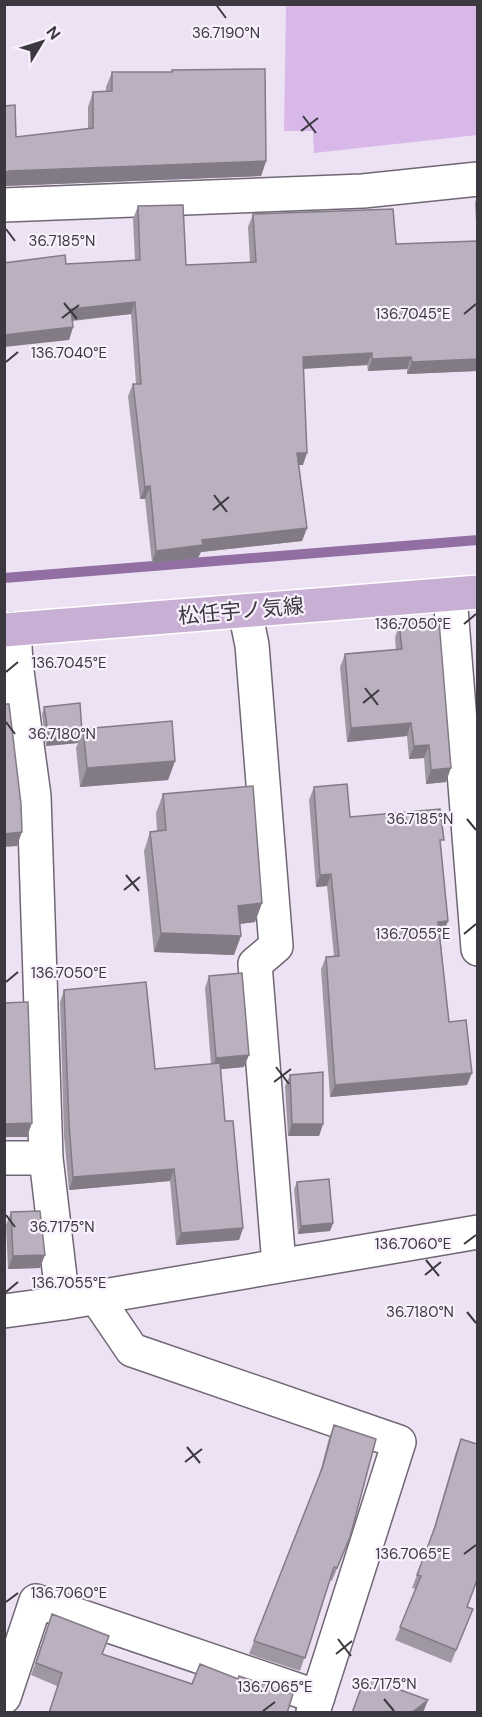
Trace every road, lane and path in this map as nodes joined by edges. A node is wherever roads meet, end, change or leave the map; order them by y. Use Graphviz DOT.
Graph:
graph roads {
  1 [pos="477,179"];
  2 [pos="4,205"];
  3 [pos="464,594"];
  4 [pos="245,611"];
  5 [pos="9,630"];
  6 [pos="477,950"];
  7 [pos="4,1158"];
  8 [pos="45,1158"];
  9 [pos="477,1232"];
  10 [pos="279,1265"];
  11 [pos="96,1297"];
  12 [pos="63,1303"];
  13 [pos="4,1311"];
  14 [pos="4,1697"];
  15 [pos="316,1705"];
  1 -- 2 [label="street"];
  3 -- 4 [label="main road, 松任宇ノ気線"];
  3 -- 6 [label="street"];
  4 -- 5 [label="main road, 松任宇ノ気線"];
  4 -- 10 [label="street"];
  5 -- 8 [label="street"];
  7 -- 8 [label="street"];
  8 -- 12 [label="street"];
  9 -- 10 [label="street"];
  10 -- 11 [label="street"];
  11 -- 12 [label="street"];
  11 -- 15 [label="street"];
  12 -- 13 [label="street"];
  14 -- 15 [label="street"];
}
